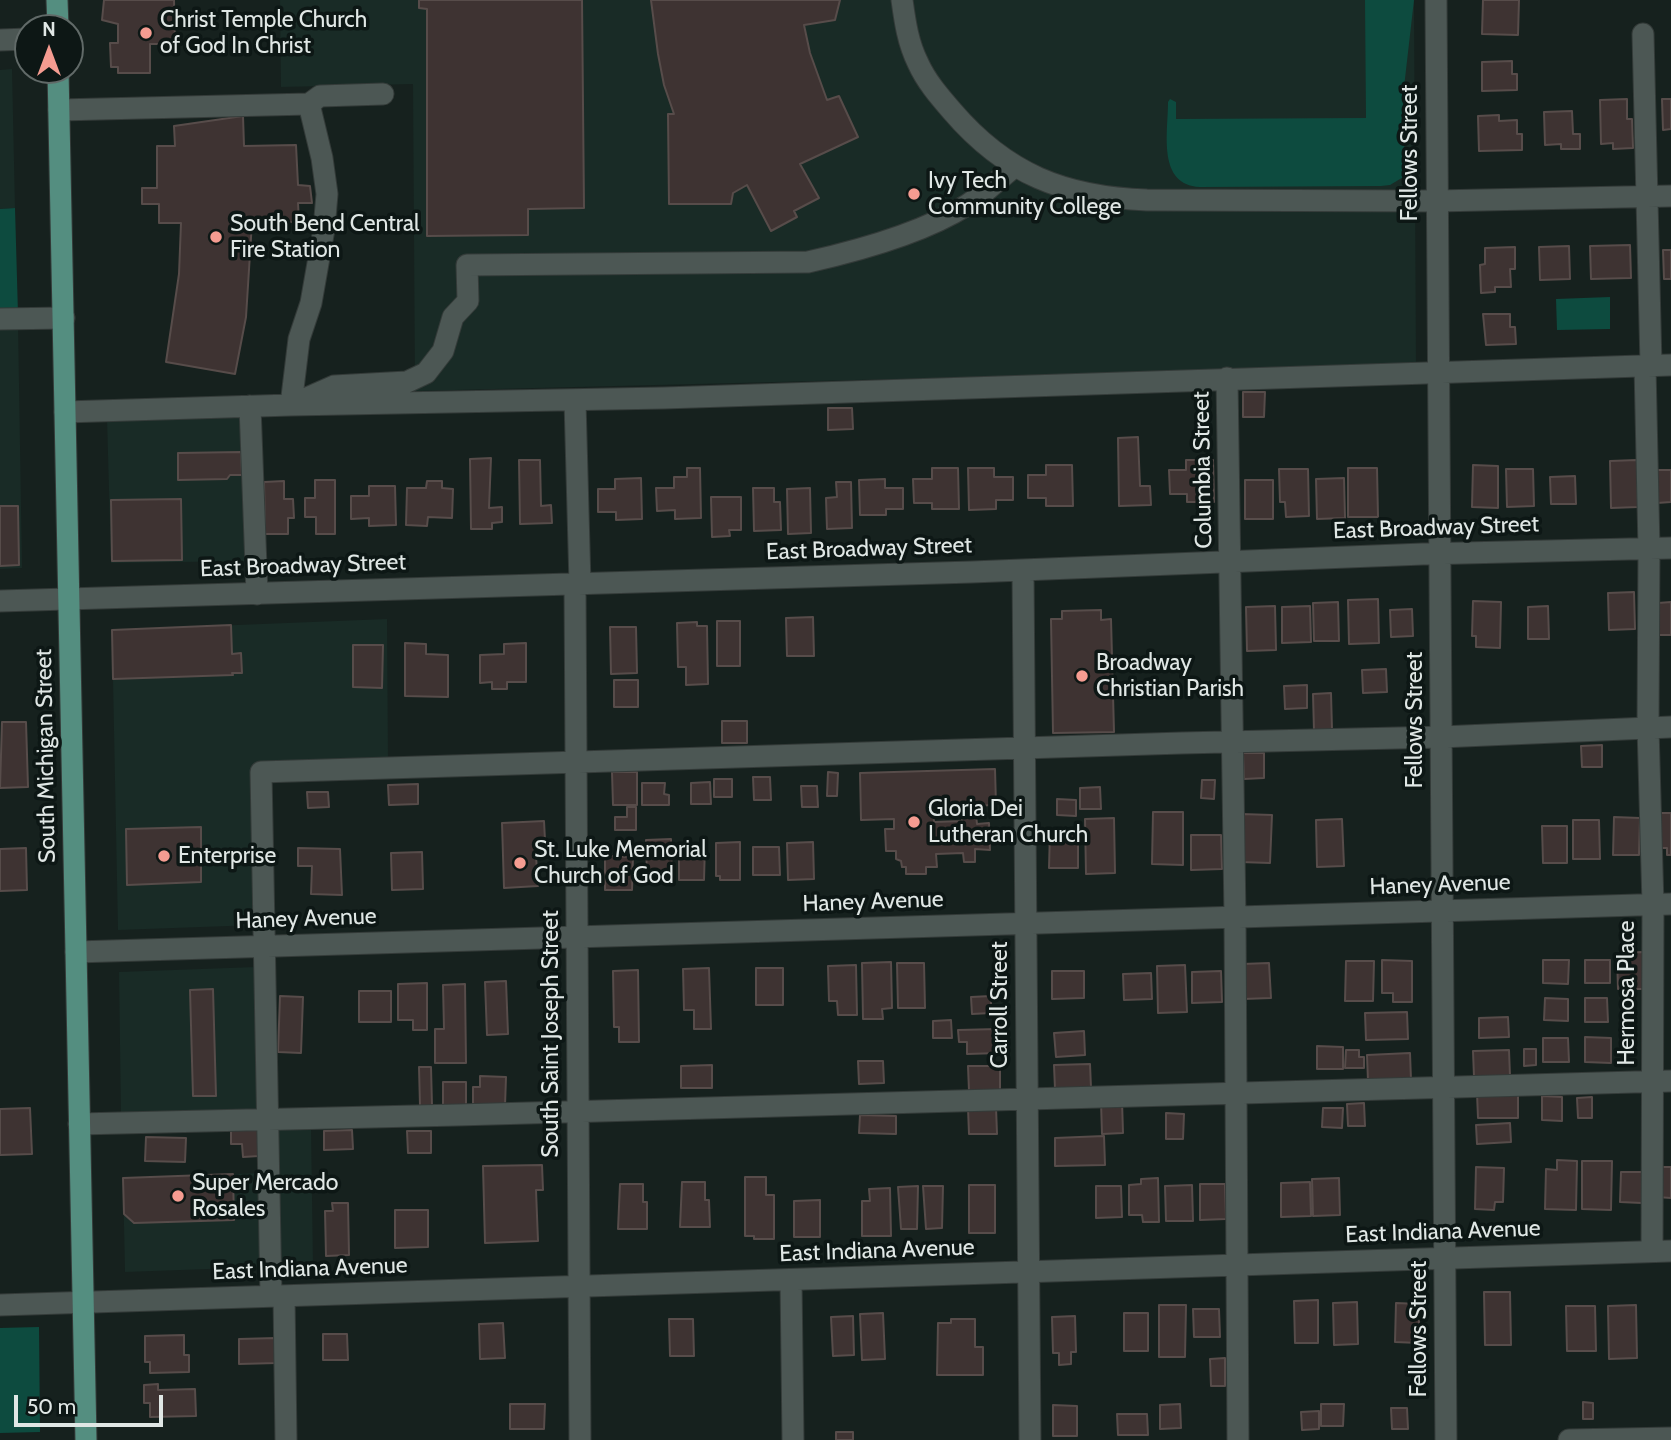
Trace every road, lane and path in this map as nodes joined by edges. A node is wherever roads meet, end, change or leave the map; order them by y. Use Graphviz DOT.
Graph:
graph roads {
  1 [pos="902,0"];
  2 [pos="1436,0"];
  3 [pos="1643,34"];
  4 [pos="58,84"];
  5 [pos="383,94"];
  6 [pos="309,104"];
  7 [pos="59,110"];
  8 [pos="1014,167"];
  9 [pos="1671,196"];
  10 [pos="1648,197"];
  11 [pos="1436,201"];
  12 [pos="64,318"];
  13 [pos="0,319"];
  14 [pos="1656,365"];
  15 [pos="1438,373"];
  16 [pos="1227,378"];
  17 [pos="575,401"];
  18 [pos="291,405"];
  19 [pos="250,406"];
  20 [pos="65,412"];
  21 [pos="1671,548"];
  22 [pos="1649,549"];
  23 [pos="1440,553"];
  24 [pos="1231,562"];
  25 [pos="1023,570"];
  26 [pos="577,584"];
  27 [pos="257,594"];
  28 [pos="69,599"];
  29 [pos="0,601"];
  30 [pos="1648,727"];
  31 [pos="1671,727"];
  32 [pos="1441,737"];
  33 [pos="1233,742"];
  34 [pos="1024,748"];
  35 [pos="576,761"];
  36 [pos="1662,904"];
  37 [pos="1442,911"];
  38 [pos="1235,917"];
  39 [pos="1026,923"];
  40 [pos="577,937"];
  41 [pos="264,947"];
  42 [pos="76,952"];
  43 [pos="1662,1081"];
  44 [pos="1443,1086"];
  45 [pos="1235,1094"];
  46 [pos="1027,1099"];
  47 [pos="578,1112"];
  48 [pos="268,1118"];
  49 [pos="79,1124"];
  50 [pos="1662,1251"];
  51 [pos="1446,1258"];
  52 [pos="1237,1265"];
  53 [pos="1028,1273"];
  54 [pos="791,1280"];
  55 [pos="579,1285"];
  56 [pos="278,1296"];
  57 [pos="84,1303"];
  58 [pos="0,1305"];
  59 [pos="1660,1439"];
  60 [pos="86,1440"];
  61 [pos="286,1440"];
  62 [pos="580,1440"];
  63 [pos="793,1440"];
  64 [pos="1030,1440"];
  65 [pos="1238,1440"];
  66 [pos="1446,1440"];
  67 [pos="1569,1440"];
  1 -- 8 [label="street"];
  2 -- 11 [label="street, Fellows Street"];
  3 -- 10 [label="street, Hermosa Place"];
  4 -- 7 [label="main road, South Michigan Street"];
  5 -- 6 [label="street"];
  6 -- 7 [label="street"];
  6 -- 18 [label="street"];
  7 -- 12 [label="main road, South Michigan Street"];
  8 -- 11 [label="street"];
  8 -- 18 [label="street"];
  9 -- 10 [label="street"];
  10 -- 11 [label="street"];
  10 -- 14 [label="street, Hermosa Place"];
  11 -- 15 [label="street, Fellows Street"];
  12 -- 13 [label="street"];
  12 -- 20 [label="main road, South Michigan Street"];
  14 -- 15 [label="street"];
  14 -- 22 [label="street, Hermosa Place"];
  15 -- 16 [label="street"];
  15 -- 23 [label="street, Fellows Street"];
  16 -- 17 [label="street"];
  16 -- 24 [label="street, Columbia Street"];
  17 -- 18 [label="street"];
  17 -- 26 [label="street, South Saint Joseph Street"];
  18 -- 19 [label="street"];
  19 -- 20 [label="street"];
  19 -- 27 [label="street"];
  20 -- 28 [label="main road, South Michigan Street"];
  21 -- 22 [label="street, East Broadway Street"];
  22 -- 23 [label="street, East Broadway Street"];
  22 -- 30 [label="street, Hermosa Place"];
  23 -- 24 [label="street, East Broadway Street"];
  23 -- 32 [label="street, Fellows Street"];
  24 -- 25 [label="street, East Broadway Street"];
  24 -- 33 [label="street, Columbia Street"];
  25 -- 26 [label="street, East Broadway Street"];
  25 -- 34 [label="street, Carroll Street"];
  26 -- 27 [label="street, East Broadway Street"];
  26 -- 35 [label="street, South Saint Joseph Street"];
  27 -- 28 [label="street, East Broadway Street"];
  28 -- 29 [label="street, East Broadway Street"];
  28 -- 42 [label="main road, South Michigan Street"];
  30 -- 31 [label="street"];
  30 -- 32 [label="street"];
  30 -- 36 [label="street, Hermosa Place"];
  32 -- 33 [label="street"];
  32 -- 37 [label="street, Fellows Street"];
  33 -- 34 [label="street"];
  33 -- 38 [label="street, Columbia Street"];
  34 -- 35 [label="street"];
  34 -- 39 [label="street, Carroll Street"];
  35 -- 40 [label="street, South Saint Joseph Street"];
  35 -- 41 [label="street"];
  36 -- 37 [label="street, Haney Avenue"];
  36 -- 43 [label="street, Hermosa Place"];
  37 -- 38 [label="street, Haney Avenue"];
  37 -- 44 [label="street, Fellows Street"];
  38 -- 39 [label="street, Haney Avenue"];
  38 -- 45 [label="street, Columbia Street"];
  39 -- 40 [label="street, Haney Avenue"];
  39 -- 46 [label="street, Carroll Street"];
  40 -- 41 [label="street, Haney Avenue"];
  40 -- 47 [label="street, South Saint Joseph Street"];
  41 -- 42 [label="street, Haney Avenue"];
  41 -- 48 [label="street"];
  42 -- 49 [label="main road, South Michigan Street"];
  43 -- 44 [label="street"];
  43 -- 50 [label="street, Hermosa Place"];
  44 -- 45 [label="street"];
  44 -- 51 [label="street, Fellows Street"];
  45 -- 46 [label="street"];
  45 -- 52 [label="street, Columbia Street"];
  46 -- 47 [label="street"];
  46 -- 53 [label="street, Carroll Street"];
  47 -- 48 [label="street"];
  47 -- 55 [label="street, South Saint Joseph Street"];
  48 -- 49 [label="street"];
  48 -- 56 [label="street"];
  49 -- 57 [label="main road, South Michigan Street"];
  50 -- 51 [label="street, East Indiana Avenue"];
  51 -- 52 [label="street, East Indiana Avenue"];
  51 -- 66 [label="street, Fellows Street"];
  52 -- 53 [label="street, East Indiana Avenue"];
  52 -- 65 [label="street"];
  53 -- 54 [label="street, East Indiana Avenue"];
  53 -- 64 [label="street, Carroll Street"];
  54 -- 55 [label="street, East Indiana Avenue"];
  54 -- 63 [label="street"];
  55 -- 56 [label="street, East Indiana Avenue"];
  55 -- 62 [label="street, South Saint Joseph Street"];
  56 -- 57 [label="street, East Indiana Avenue"];
  56 -- 61 [label="street"];
  57 -- 58 [label="street, East Indiana Avenue"];
  57 -- 60 [label="main road, South Michigan Street"];
  59 -- 67 [label="street"];
}
